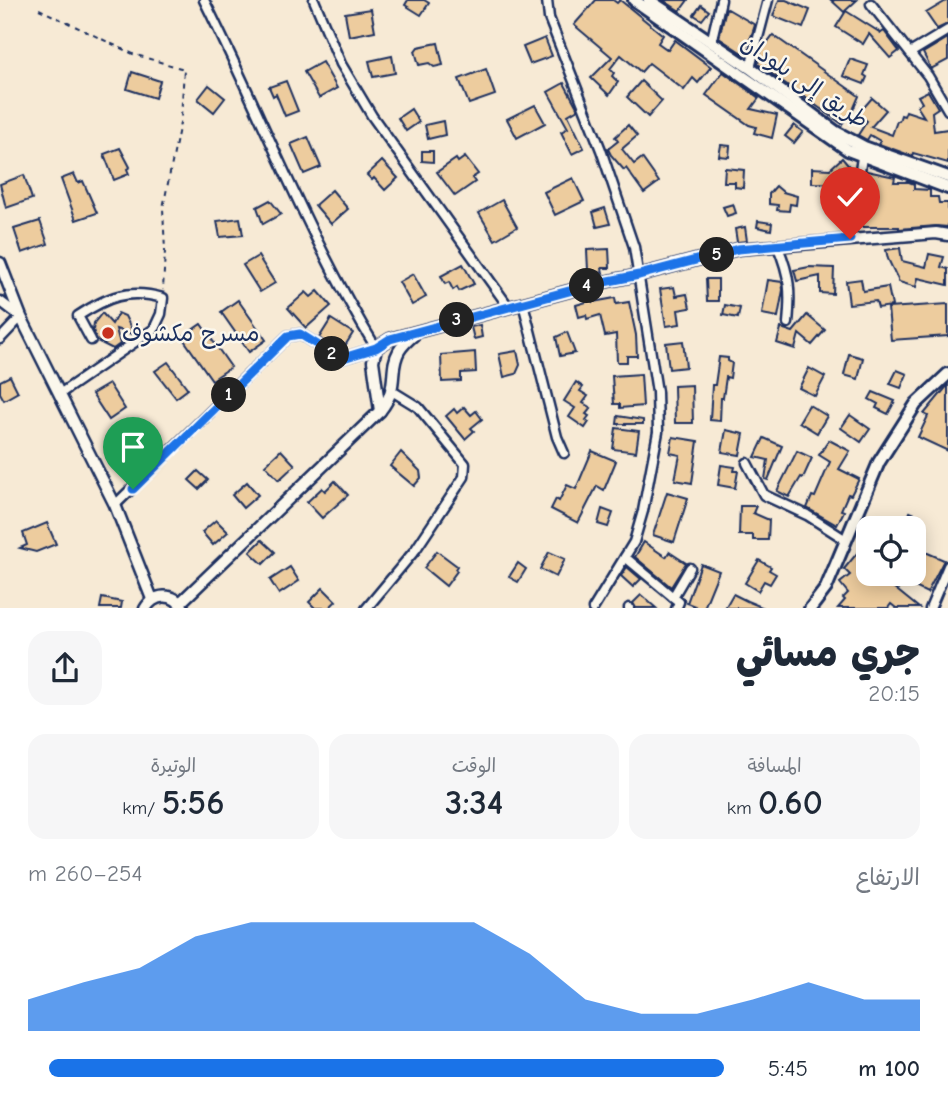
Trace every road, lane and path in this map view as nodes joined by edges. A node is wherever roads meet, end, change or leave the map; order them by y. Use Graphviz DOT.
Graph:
graph roads {
  1 [pos="204,0"];
  2 [pos="314,0"];
  3 [pos="547,0"];
  4 [pos="634,0"];
  5 [pos="649,0"];
  6 [pos="721,0"];
  7 [pos="768,0"];
  8 [pos="871,5"];
  9 [pos="39,9"];
  10 [pos="948,30"];
  11 [pos="711,43"];
  12 [pos="909,53"];
  13 [pos="750,68"];
  14 [pos="948,110"];
  15 [pos="862,157"];
  16 [pos="948,177"];
  17 [pos="948,188"];
  18 [pos="948,235"];
  19 [pos="850,239"];
  20 [pos="778,247"];
  21 [pos="0,263"];
  22 [pos="639,275"];
  23 [pos="163,298"];
  24 [pos="0,301"];
  25 [pos="523,303"];
  26 [pos="508,306"];
  27 [pos="22,317"];
  28 [pos="788,323"];
  29 [pos="418,332"];
  30 [pos="0,339"];
  31 [pos="91,340"];
  32 [pos="376,348"];
  33 [pos="948,374"];
  34 [pos="392,391"];
  35 [pos="61,393"];
  36 [pos="380,411"];
  37 [pos="564,453"];
  38 [pos="747,463"];
  39 [pos="115,506"];
  40 [pos="846,540"];
  41 [pos="625,557"];
  42 [pos="948,566"];
  43 [pos="690,568"];
  44 [pos="946,580"];
  45 [pos="673,597"];
  46 [pos="152,599"];
  47 [pos="181,606"];
  48 [pos="145,608"];
  49 [pos="366,608"];
  50 [pos="593,608"];
  51 [pos="676,608"];
  52 [pos="810,608"];
  53 [pos="930,608"];
  1 -- 32 [label="street"];
  2 -- 26 [label="street"];
  3 -- 22 [label="street"];
  4 -- 15 [label="main road"];
  5 -- 11 [label="main road, طريق إلى بلودان"];
  6 -- 11 [label="street"];
  7 -- 13 [label="street"];
  8 -- 12 [label="street"];
  9 -- 23 [label="path"];
  10 -- 12 [label="street"];
  11 -- 13 [label="main road, طريق إلى بلودان"];
  12 -- 14 [label="street"];
  13 -- 16 [label="main road, طريق إلى بلودان"];
  15 -- 17 [label="main road"];
  15 -- 19 [label="street"];
  18 -- 19 [label="street"];
  19 -- 20 [label="street"];
  20 -- 22 [label="street"];
  20 -- 28 [label="street"];
  21 -- 27 [label="street"];
  22 -- 25 [label="street"];
  22 -- 41 [label="street"];
  23 -- 31 [label="street"];
  23 -- 35 [label="street"];
  24 -- 27 [label="street"];
  25 -- 26 [label="street"];
  25 -- 37 [label="street"];
  26 -- 29 [label="street"];
  27 -- 30 [label="street"];
  27 -- 35 [label="street"];
  29 -- 32 [label="street"];
  29 -- 34 [label="street"];
  32 -- 36 [label="street"];
  32 -- 39 [label="street"];
  33 -- 40 [label="main road"];
  34 -- 36 [label="street"];
  34 -- 49 [label="street"];
  35 -- 39 [label="street"];
  36 -- 47 [label="street"];
  38 -- 40 [label="street"];
  39 -- 46 [label="street"];
  40 -- 52 [label="main road"];
  41 -- 45 [label="street"];
  41 -- 50 [label="street"];
  42 -- 44 [label="street"];
  43 -- 45 [label="street"];
  44 -- 53 [label="street"];
  45 -- 51 [label="street"];
  46 -- 47 [label="street"];
  46 -- 48 [label="street"];
}
